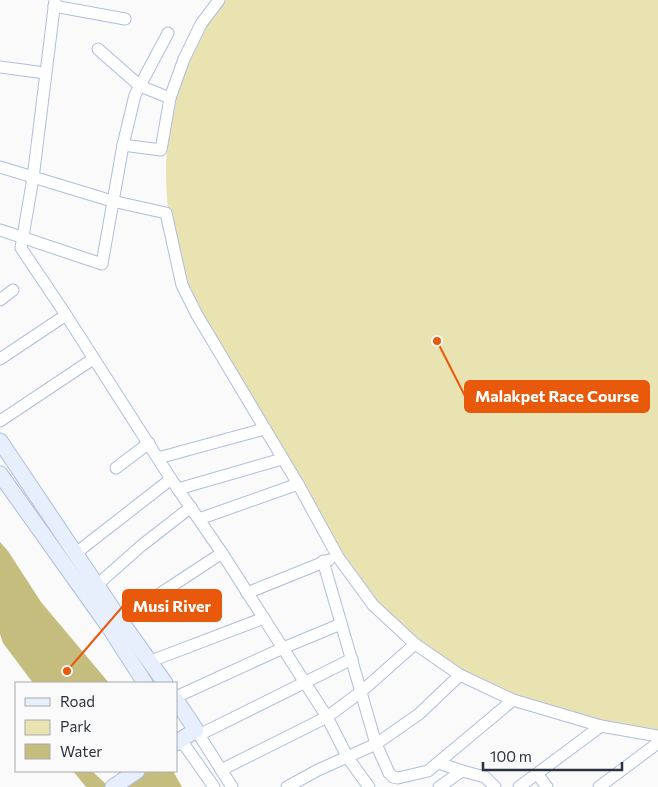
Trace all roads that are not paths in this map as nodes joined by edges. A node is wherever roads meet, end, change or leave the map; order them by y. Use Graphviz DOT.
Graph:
graph roads {
  1 [pos="219,0"];
  2 [pos="55,1"];
  3 [pos="125,19"];
  4 [pos="168,33"];
  5 [pos="98,49"];
  6 [pos="0,67"];
  7 [pos="45,73"];
  8 [pos="140,86"];
  9 [pos="170,98"];
  10 [pos="123,145"];
  11 [pos="0,167"];
  12 [pos="33,178"];
  13 [pos="112,201"];
  14 [pos="0,230"];
  15 [pos="23,237"];
  16 [pos="13,290"];
  17 [pos="0,300"];
  18 [pos="66,315"];
  19 [pos="0,359"];
  20 [pos="93,359"];
  21 [pos="0,421"];
  22 [pos="264,429"];
  23 [pos="0,441"];
  24 [pos="149,443"];
  25 [pos="158,458"];
  26 [pos="282,459"];
  27 [pos="116,468"];
  28 [pos="0,474"];
  29 [pos="171,479"];
  30 [pos="298,484"];
  31 [pos="178,489"];
  32 [pos="191,507"];
  33 [pos="199,519"];
  34 [pos="76,553"];
  35 [pos="222,553"];
  36 [pos="338,557"];
  37 [pos="323,562"];
  38 [pos="97,585"];
  39 [pos="247,593"];
  40 [pos="264,618"];
  41 [pos="120,620"];
  42 [pos="340,624"];
  43 [pos="415,644"];
  44 [pos="283,648"];
  45 [pos="352,659"];
  46 [pos="151,661"];
  47 [pos="460,675"];
  48 [pos="144,682"];
  49 [pos="164,682"];
  50 [pos="304,682"];
  51 [pos="362,691"];
  52 [pos="178,697"];
  53 [pos="513,700"];
  54 [pos="178,701"];
  55 [pos="327,717"];
  56 [pos="601,726"];
  57 [pos="197,732"];
  58 [pos="658,736"];
  59 [pos="178,738"];
  60 [pos="658,743"];
  61 [pos="376,744"];
  62 [pos="348,758"];
  63 [pos="439,763"];
  64 [pos="221,770"];
  65 [pos="462,771"];
  66 [pos="135,772"];
  67 [pos="538,774"];
  68 [pos="290,786"];
  69 [pos="113,787"];
  70 [pos="214,787"];
  71 [pos="232,787"];
  72 [pos="369,787"];
  73 [pos="439,787"];
  74 [pos="495,787"];
  75 [pos="519,787"];
  76 [pos="547,787"];
  77 [pos="599,787"];
  1 -- 9 [label="street"];
  2 -- 3 [label="street"];
  2 -- 7 [label="street"];
  4 -- 8 [label="street"];
  5 -- 8 [label="street"];
  6 -- 7 [label="street"];
  7 -- 12 [label="street"];
  8 -- 9 [label="street"];
  8 -- 10 [label="street"];
  9 -- 10 [label="street"];
  10 -- 13 [label="street"];
  11 -- 12 [label="street"];
  12 -- 13 [label="street"];
  12 -- 15 [label="street"];
  13 -- 15 [label="street"];
  13 -- 22 [label="street"];
  14 -- 15 [label="street"];
  15 -- 18 [label="street"];
  16 -- 17 [label="street"];
  18 -- 19 [label="street"];
  18 -- 20 [label="street"];
  20 -- 21 [label="street"];
  20 -- 24 [label="street"];
  22 -- 25 [label="street"];
  22 -- 26 [label="street"];
  23 -- 34 [label="street"];
  24 -- 25 [label="street"];
  24 -- 27 [label="street"];
  25 -- 29 [label="street"];
  26 -- 30 [label="street"];
  26 -- 31 [label="street"];
  28 -- 48 [label="street"];
  29 -- 31 [label="street"];
  29 -- 34 [label="street"];
  30 -- 33 [label="street"];
  30 -- 36 [label="street"];
  31 -- 32 [label="street"];
  32 -- 33 [label="street"];
  32 -- 38 [label="street"];
  33 -- 35 [label="street"];
  34 -- 38 [label="street"];
  35 -- 39 [label="street"];
  35 -- 41 [label="street"];
  36 -- 37 [label="street"];
  36 -- 43 [label="street"];
  37 -- 39 [label="street"];
  37 -- 42 [label="street"];
  38 -- 41 [label="street"];
  39 -- 40 [label="street"];
  40 -- 44 [label="street"];
  40 -- 46 [label="street"];
  41 -- 46 [label="street"];
  42 -- 44 [label="street"];
  42 -- 45 [label="street"];
  43 -- 47 [label="street"];
  43 -- 51 [label="street"];
  44 -- 50 [label="street"];
  44 -- 52 [label="street"];
  45 -- 50 [label="street"];
  45 -- 51 [label="street"];
  46 -- 49 [label="street"];
  47 -- 53 [label="street"];
  47 -- 61 [label="street"];
  50 -- 55 [label="street"];
  50 -- 57 [label="street"];
  51 -- 55 [label="street"];
  51 -- 61 [label="street"];
  53 -- 56 [label="street"];
  53 -- 63 [label="street"];
  54 -- 57 [label="street"];
  55 -- 62 [label="street"];
  55 -- 64 [label="street"];
  56 -- 58 [label="street"];
  56 -- 67 [label="street"];
  57 -- 59 [label="street"];
  57 -- 64 [label="street"];
  59 -- 70 [label="street"];
  60 -- 77 [label="street"];
  61 -- 62 [label="street"];
  61 -- 63 [label="street"];
  62 -- 68 [label="street"];
  62 -- 72 [label="street"];
  63 -- 65 [label="street"];
  64 -- 71 [label="street"];
  65 -- 73 [label="street"];
  65 -- 74 [label="street"];
  66 -- 69 [label="street"];
  67 -- 75 [label="street"];
  67 -- 76 [label="street"];
}
